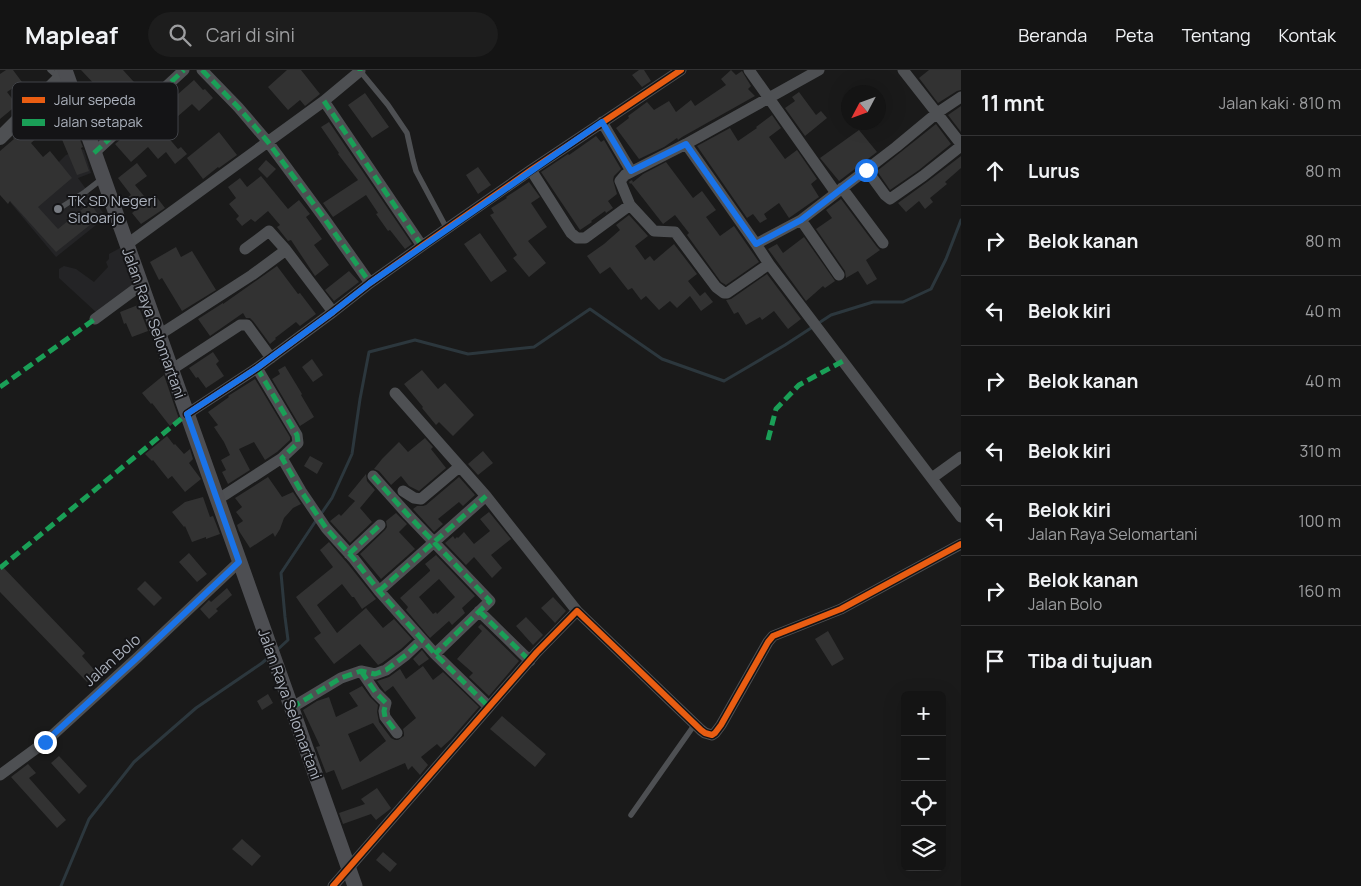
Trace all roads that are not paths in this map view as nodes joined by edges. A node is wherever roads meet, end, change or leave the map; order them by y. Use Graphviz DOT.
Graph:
graph roads {
  1 [pos="184,70"];
  2 [pos="202,70"];
  3 [pos="749,70"];
  4 [pos="819,70"];
  5 [pos="360,71"];
  6 [pos="906,71"];
  7 [pos="59,72"];
  8 [pos="673,72"];
  9 [pos="50,82"];
  10 [pos="171,82"];
  11 [pos="961,97"];
  12 [pos="769,98"];
  13 [pos="324,101"];
  14 [pos="937,113"];
  15 [pos="602,122"];
  16 [pos="12,125"];
  17 [pos="0,138"];
  18 [pos="88,140"];
  19 [pos="108,140"];
  20 [pos="268,142"];
  21 [pos="686,144"];
  22 [pos="961,145"];
  23 [pos="94,153"];
  24 [pos="531,170"];
  25 [pos="866,170"];
  26 [pos="631,171"];
  27 [pos="103,178"];
  28 [pos="839,190"];
  29 [pos="630,205"];
  30 [pos="58,210"];
  31 [pos="801,220"];
  32 [pos="447,229"];
  33 [pos="883,243"];
  34 [pos="126,244"];
  35 [pos="756,244"];
  36 [pos="422,246"];
  37 [pos="245,249"];
  38 [pos="286,250"];
  39 [pos="769,264"];
  40 [pos="839,275"];
  41 [pos="370,283"];
  42 [pos="141,285"];
  43 [pos="333,312"];
  44 [pos="95,319"];
  45 [pos="159,335"];
  46 [pos="271,358"];
  47 [pos="257,368"];
  48 [pos="171,370"];
  49 [pos="395,393"];
  50 [pos="187,414"];
  51 [pos="961,457"];
  52 [pos="282,458"];
  53 [pos="459,467"];
  54 [pos="373,476"];
  55 [pos="932,478"];
  56 [pos="404,491"];
  57 [pos="486,496"];
  58 [pos="217,500"];
  59 [pos="961,517"];
  60 [pos="380,526"];
  61 [pos="434,542"];
  62 [pos="961,544"];
  63 [pos="349,554"];
  64 [pos="239,562"];
  65 [pos="379,591"];
  66 [pos="479,611"];
  67 [pos="577,611"];
  68 [pos="422,640"];
  69 [pos="435,654"];
  70 [pos="530,661"];
  71 [pos="361,671"];
  72 [pos="489,707"];
  73 [pos="291,708"];
  74 [pos="695,724"];
  75 [pos="397,733"];
  76 [pos="0,775"];
  77 [pos="631,815"];
  78 [pos="348,869"];
  79 [pos="334,886"];
  80 [pos="354,886"];
  1 -- 10 [label="street"];
  2 -- 20 [label="street"];
  3 -- 12 [label="street"];
  4 -- 12 [label="street"];
  5 -- 13 [label="street"];
  5 -- 32 [label="lane"];
  6 -- 14 [label="street"];
  7 -- 9 [label="street"];
  8 -- 15 [label="street"];
  11 -- 14 [label="street"];
  12 -- 21 [label="street"];
  12 -- 28 [label="street"];
  13 -- 20 [label="street"];
  13 -- 36 [label="street"];
  14 -- 22 [label="street"];
  14 -- 25 [label="street"];
  15 -- 24 [label="street"];
  15 -- 26 [label="street"];
  16 -- 17 [label="street"];
  18 -- 23 [label="main road, Jalan Raya Selomartani"];
  19 -- 23 [label="street"];
  20 -- 34 [label="street"];
  20 -- 41 [label="street"];
  21 -- 26 [label="street"];
  21 -- 35 [label="street"];
  22 -- 25 [label="street"];
  23 -- 27 [label="main road, Jalan Raya Selomartani"];
  24 -- 29 [label="street"];
  24 -- 32 [label="street"];
  25 -- 28 [label="street"];
  26 -- 29 [label="street"];
  27 -- 30 [label="lane"];
  27 -- 34 [label="main road, Jalan Raya Selomartani"];
  28 -- 31 [label="street"];
  28 -- 33 [label="street"];
  29 -- 39 [label="street"];
  31 -- 35 [label="street"];
  31 -- 40 [label="street"];
  32 -- 36 [label="street"];
  34 -- 42 [label="main road, Jalan Raya Selomartani"];
  35 -- 39 [label="street"];
  36 -- 41 [label="street"];
  37 -- 38 [label="street"];
  38 -- 43 [label="street"];
  38 -- 45 [label="street"];
  39 -- 55 [label="street"];
  41 -- 43 [label="street"];
  42 -- 44 [label="street"];
  42 -- 45 [label="main road, Jalan Raya Selomartani"];
  43 -- 46 [label="street"];
  45 -- 48 [label="main road, Jalan Raya Selomartani"];
  46 -- 47 [label="street"];
  46 -- 48 [label="street"];
  47 -- 50 [label="street"];
  47 -- 52 [label="street"];
  48 -- 50 [label="main road, Jalan Raya Selomartani"];
  49 -- 53 [label="street"];
  50 -- 58 [label="main road, Jalan Raya Selomartani"];
  51 -- 55 [label="street"];
  52 -- 58 [label="street"];
  52 -- 63 [label="street"];
  53 -- 56 [label="street"];
  53 -- 57 [label="street"];
  54 -- 61 [label="street"];
  55 -- 59 [label="street"];
  57 -- 61 [label="street"];
  57 -- 67 [label="street"];
  58 -- 64 [label="main road, Jalan Raya Selomartani"];
  60 -- 63 [label="street"];
  61 -- 65 [label="street"];
  61 -- 66 [label="street"];
  62 -- 74 [label="street"];
  63 -- 65 [label="street"];
  64 -- 73 [label="main road, Jalan Raya Selomartani"];
  64 -- 76 [label="street, Jalan Bolo"];
  65 -- 68 [label="street"];
  66 -- 69 [label="street"];
  66 -- 70 [label="street"];
  67 -- 70 [label="street"];
  67 -- 74 [label="street"];
  68 -- 69 [label="street"];
  68 -- 71 [label="street"];
  69 -- 72 [label="street"];
  70 -- 72 [label="street"];
  71 -- 73 [label="street"];
  71 -- 75 [label="street"];
  72 -- 78 [label="street"];
  73 -- 78 [label="main road, Jalan Raya Selomartani"];
  74 -- 77 [label="lane"];
  78 -- 79 [label="street"];
  78 -- 80 [label="main road, Jalan Raya Selomartani"];
}
